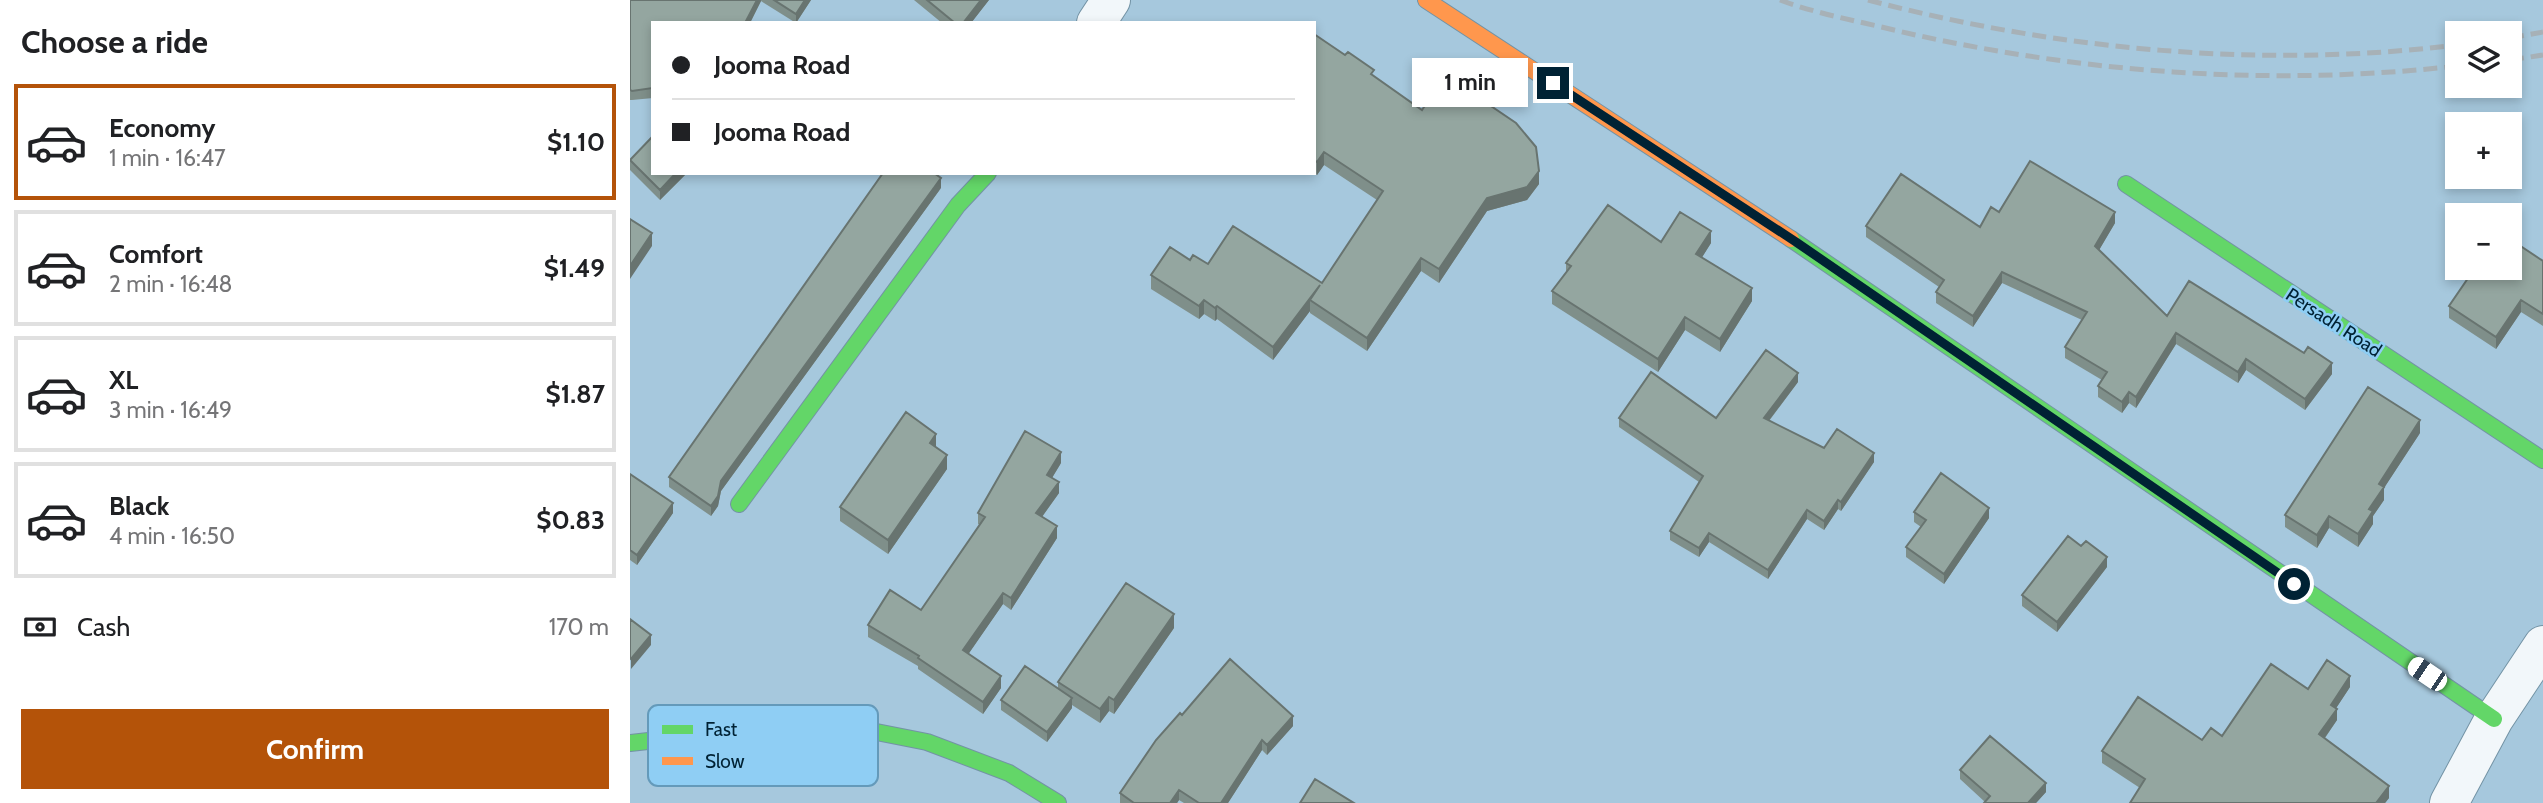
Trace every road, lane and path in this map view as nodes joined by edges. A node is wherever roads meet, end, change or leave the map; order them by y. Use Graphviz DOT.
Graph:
graph roads {
  1 [pos="1111,0"];
  2 [pos="1426,0"];
  3 [pos="1097,21"];
  4 [pos="986,175"];
  5 [pos="2126,184"];
  6 [pos="2543,460"];
  7 [pos="739,505"];
  8 [pos="2543,645"];
  9 [pos="2494,719"];
  10 [pos="878,732"];
  11 [pos="648,741"];
  12 [pos="630,743"];
  13 [pos="1058,803"];
  14 [pos="2449,803"];
  1 -- 3 [label="street"];
  2 -- 9 [label="street"];
  4 -- 7 [label="street"];
  5 -- 6 [label="street, Persadh Road"];
  8 -- 9 [label="street"];
  9 -- 14 [label="street"];
  10 -- 13 [label="street"];
  11 -- 12 [label="street"];
}
